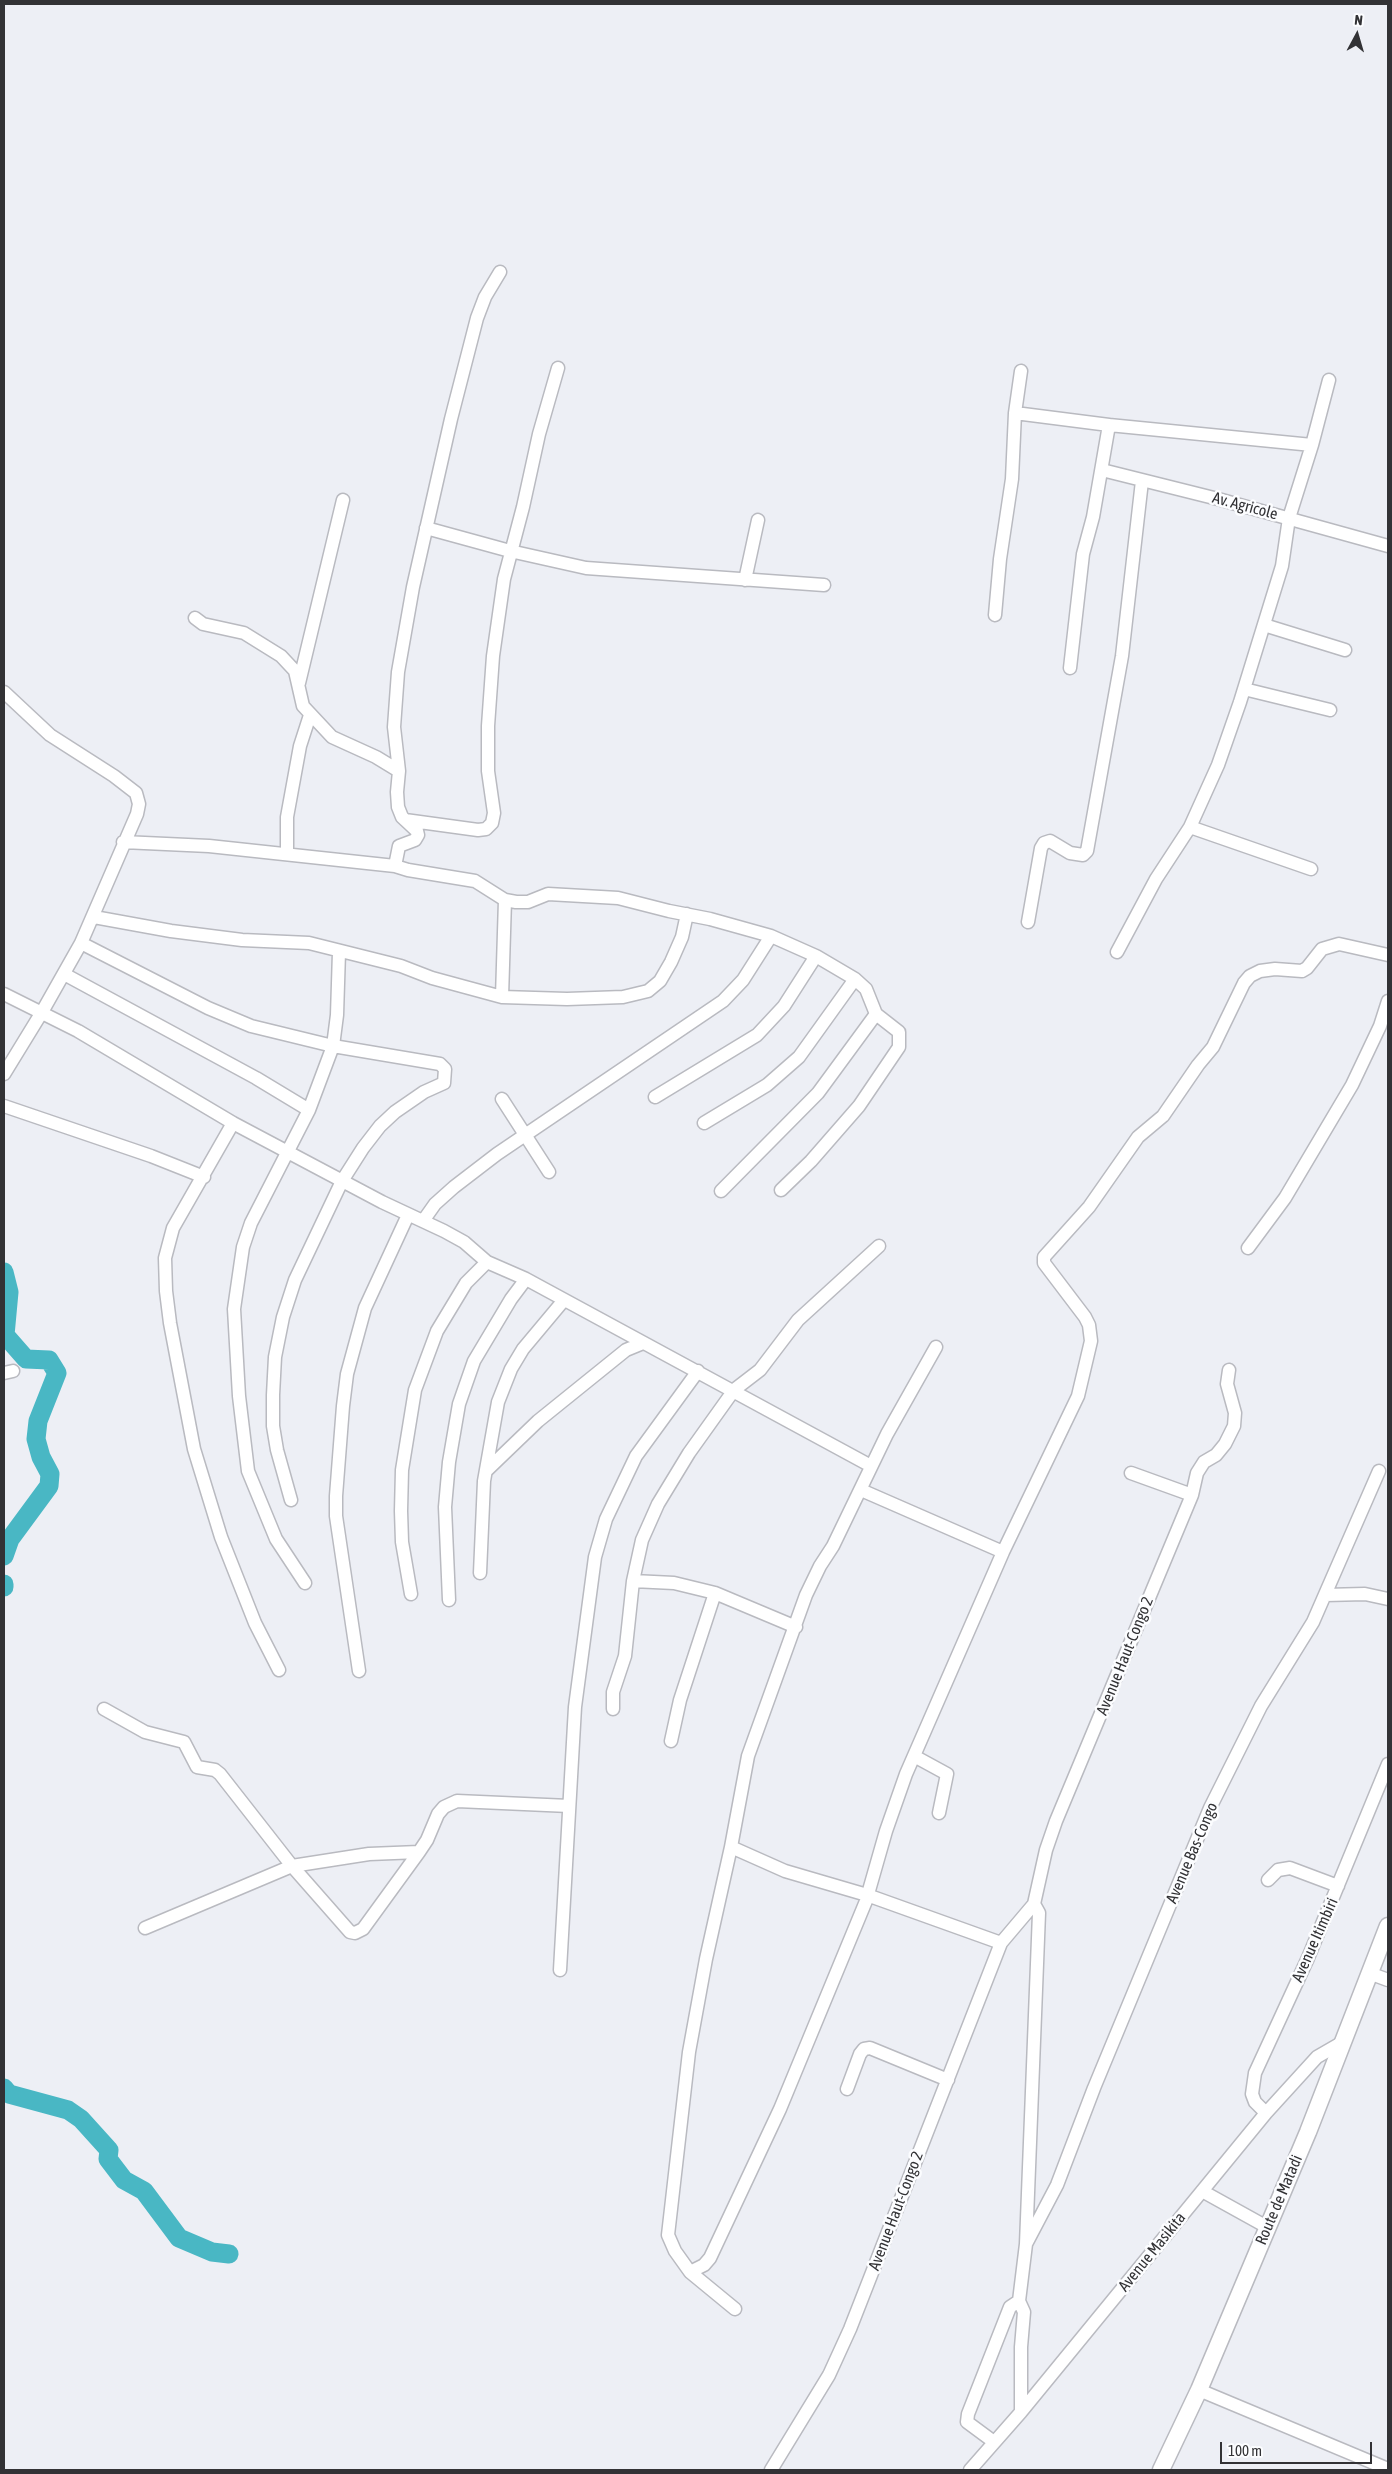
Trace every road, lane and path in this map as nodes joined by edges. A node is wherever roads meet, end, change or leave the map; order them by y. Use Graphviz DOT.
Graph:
graph roads {
  1 [pos="500,272"];
  2 [pos="558,368"];
  3 [pos="1021,371"];
  4 [pos="1329,380"];
  5 [pos="1015,413"];
  6 [pos="1109,425"];
  7 [pos="1312,445"];
  8 [pos="1102,470"];
  9 [pos="1142,481"];
  10 [pos="343,500"];
  11 [pos="1289,518"];
  12 [pos="758,520"];
  13 [pos="426,528"];
  14 [pos="1388,546"];
  15 [pos="510,551"];
  16 [pos="744,580"];
  17 [pos="824,585"];
  18 [pos="995,615"];
  19 [pos="194,618"];
  20 [pos="1264,625"];
  21 [pos="1345,650"];
  22 [pos="1070,668"];
  23 [pos="299,683"];
  24 [pos="1244,689"];
  25 [pos="4,692"];
  26 [pos="1330,710"];
  27 [pos="310,715"];
  28 [pos="399,771"];
  29 [pos="405,820"];
  30 [pos="1190,827"];
  31 [pos="123,842"];
  32 [pos="287,853"];
  33 [pos="395,866"];
  34 [pos="1311,869"];
  35 [pos="505,900"];
  36 [pos="687,914"];
  37 [pos="94,918"];
  38 [pos="1028,922"];
  39 [pos="771,936"];
  40 [pos="81,943"];
  41 [pos="339,952"];
  42 [pos="1117,952"];
  43 [pos="1388,955"];
  44 [pos="816,956"];
  45 [pos="64,974"];
  46 [pos="855,979"];
  47 [pos="4,994"];
  48 [pos="502,997"];
  49 [pos="1388,1002"];
  50 [pos="42,1012"];
  51 [pos="876,1014"];
  52 [pos="333,1046"];
  53 [pos="4,1074"];
  54 [pos="655,1097"];
  55 [pos="502,1099"];
  56 [pos="4,1106"];
  57 [pos="309,1110"];
  58 [pos="233,1123"];
  59 [pos="704,1123"];
  60 [pos="526,1134"];
  61 [pos="288,1152"];
  62 [pos="549,1172"];
  63 [pos="204,1177"];
  64 [pos="342,1181"];
  65 [pos="781,1190"];
  66 [pos="721,1191"];
  67 [pos="408,1215"];
  68 [pos="423,1221"];
  69 [pos="880,1246"];
  70 [pos="1248,1248"];
  71 [pos="487,1262"];
  72 [pos="526,1279"];
  73 [pos="564,1300"];
  74 [pos="643,1343"];
  75 [pos="936,1347"];
  76 [pos="1229,1370"];
  77 [pos="698,1371"];
  78 [pos="734,1390"];
  79 [pos="871,1466"];
  80 [pos="486,1471"];
  81 [pos="1379,1471"];
  82 [pos="1131,1472"];
  83 [pos="861,1490"];
  84 [pos="1192,1495"];
  85 [pos="291,1500"];
  86 [pos="1003,1552"];
  87 [pos="480,1573"];
  88 [pos="633,1581"];
  89 [pos="305,1583"];
  90 [pos="716,1593"];
  91 [pos="411,1594"];
  92 [pos="1325,1595"];
  93 [pos="1388,1599"];
  94 [pos="449,1600"];
  95 [pos="796,1628"];
  96 [pos="279,1670"];
  97 [pos="359,1671"];
  98 [pos="104,1709"];
  99 [pos="613,1709"];
  100 [pos="672,1742"];
  101 [pos="914,1756"];
  102 [pos="1387,1769"];
  103 [pos="569,1806"];
  104 [pos="939,1813"];
  105 [pos="731,1847"];
  106 [pos="419,1852"];
  107 [pos="292,1866"];
  108 [pos="1268,1880"];
  109 [pos="1338,1886"];
  110 [pos="867,1895"];
  111 [pos="1034,1904"];
  112 [pos="1388,1926"];
  113 [pos="145,1928"];
  114 [pos="1002,1942"];
  115 [pos="560,1970"];
  116 [pos="1369,1973"];
  117 [pos="1388,1980"];
  118 [pos="1343,2042"];
  119 [pos="948,2080"];
  120 [pos="847,2089"];
  121 [pos="1266,2113"];
  122 [pos="1202,2191"];
  123 [pos="1267,2227"];
  124 [pos="1026,2244"];
  125 [pos="690,2272"];
  126 [pos="1019,2301"];
  127 [pos="735,2309"];
  128 [pos="1199,2390"];
  129 [pos="1022,2412"];
  130 [pos="994,2442"];
  131 [pos="1366,2465"];
  132 [pos="1388,2469"];
  133 [pos="771,2470"];
  134 [pos="970,2470"];
  135 [pos="1161,2470"];
  1 -- 13 [label="street"];
  2 -- 15 [label="street"];
  3 -- 5 [label="street"];
  4 -- 7 [label="street"];
  5 -- 6 [label="street"];
  5 -- 18 [label="street"];
  6 -- 7 [label="street"];
  6 -- 8 [label="street"];
  7 -- 11 [label="street"];
  8 -- 9 [label="street, Av. Agricole"];
  8 -- 22 [label="street"];
  9 -- 11 [label="street, Av. Agricole"];
  9 -- 38 [label="street"];
  10 -- 23 [label="street"];
  11 -- 14 [label="street, Av. Agricole"];
  11 -- 20 [label="street"];
  12 -- 16 [label="street"];
  13 -- 15 [label="street"];
  13 -- 28 [label="street"];
  15 -- 16 [label="street"];
  15 -- 29 [label="street"];
  16 -- 17 [label="street"];
  19 -- 23 [label="street"];
  20 -- 21 [label="street"];
  20 -- 24 [label="street"];
  23 -- 27 [label="street"];
  24 -- 26 [label="street"];
  24 -- 30 [label="street"];
  25 -- 31 [label="street"];
  27 -- 28 [label="street"];
  27 -- 32 [label="street"];
  28 -- 29 [label="street"];
  29 -- 33 [label="street"];
  30 -- 34 [label="street"];
  30 -- 42 [label="street"];
  31 -- 32 [label="street"];
  31 -- 37 [label="street"];
  32 -- 33 [label="street"];
  33 -- 35 [label="street"];
  35 -- 36 [label="street"];
  35 -- 48 [label="street"];
  36 -- 39 [label="street"];
  36 -- 48 [label="street"];
  37 -- 40 [label="street"];
  37 -- 41 [label="street"];
  39 -- 44 [label="street"];
  39 -- 60 [label="street"];
  40 -- 45 [label="street"];
  40 -- 52 [label="street"];
  41 -- 48 [label="street"];
  41 -- 52 [label="street"];
  43 -- 86 [label="street"];
  44 -- 46 [label="street"];
  44 -- 54 [label="street"];
  45 -- 50 [label="street"];
  45 -- 57 [label="street"];
  46 -- 51 [label="street"];
  46 -- 59 [label="street"];
  47 -- 50 [label="street"];
  49 -- 70 [label="street"];
  50 -- 53 [label="street"];
  50 -- 58 [label="street"];
  51 -- 65 [label="street"];
  51 -- 66 [label="street"];
  52 -- 57 [label="street"];
  52 -- 64 [label="street"];
  55 -- 60 [label="street"];
  56 -- 63 [label="street"];
  57 -- 61 [label="street"];
  58 -- 61 [label="street"];
  58 -- 63 [label="street"];
  60 -- 62 [label="street"];
  60 -- 68 [label="street"];
  61 -- 64 [label="street"];
  61 -- 89 [label="street"];
  63 -- 96 [label="street"];
  64 -- 67 [label="street"];
  64 -- 85 [label="street"];
  67 -- 68 [label="street"];
  67 -- 97 [label="street"];
  68 -- 71 [label="street"];
  69 -- 78 [label="street"];
  71 -- 72 [label="street"];
  71 -- 91 [label="street"];
  72 -- 73 [label="street"];
  72 -- 94 [label="street"];
  73 -- 74 [label="street"];
  73 -- 80 [label="street"];
  74 -- 77 [label="street"];
  74 -- 80 [label="street"];
  75 -- 79 [label="street"];
  76 -- 84 [label="street, Avenue Haut-Congo 2"];
  77 -- 78 [label="street"];
  77 -- 103 [label="street"];
  78 -- 79 [label="street"];
  78 -- 88 [label="street"];
  79 -- 83 [label="street"];
  80 -- 87 [label="street"];
  81 -- 92 [label="street, Avenue Bas-Congo"];
  82 -- 84 [label="street"];
  83 -- 86 [label="street"];
  83 -- 95 [label="street"];
  84 -- 111 [label="street, Avenue Haut-Congo 2"];
  86 -- 101 [label="street"];
  88 -- 90 [label="street"];
  88 -- 99 [label="street"];
  90 -- 95 [label="street"];
  90 -- 100 [label="street"];
  92 -- 93 [label="street"];
  92 -- 124 [label="street, Avenue Bas-Congo"];
  95 -- 105 [label="street"];
  98 -- 107 [label="street"];
  101 -- 104 [label="street"];
  101 -- 110 [label="street"];
  102 -- 109 [label="street, Avenue Itimbiri"];
  103 -- 106 [label="street"];
  103 -- 115 [label="street"];
  105 -- 110 [label="street"];
  105 -- 125 [label="street"];
  106 -- 107 [label="street"];
  106 -- 107 [label="street"];
  107 -- 113 [label="street"];
  108 -- 109 [label="street"];
  109 -- 121 [label="street, Avenue Itimbiri"];
  110 -- 114 [label="street"];
  110 -- 125 [label="street"];
  111 -- 114 [label="street, Avenue Haut-Congo 2"];
  111 -- 124 [label="street"];
  112 -- 116 [label="main road, Route de Matadi"];
  114 -- 119 [label="street, Avenue Haut-Congo 2"];
  116 -- 117 [label="street"];
  116 -- 118 [label="main road, Route de Matadi"];
  118 -- 121 [label="street, Avenue Masikita"];
  118 -- 123 [label="main road, Route de Matadi"];
  119 -- 120 [label="street"];
  119 -- 133 [label="street, Avenue Haut-Congo 2"];
  121 -- 122 [label="street, Avenue Masikita"];
  122 -- 123 [label="street"];
  122 -- 129 [label="street, Avenue Masikita"];
  123 -- 128 [label="main road, Route de Matadi"];
  124 -- 126 [label="street"];
  125 -- 127 [label="street"];
  126 -- 129 [label="street"];
  126 -- 130 [label="street"];
  128 -- 131 [label="street"];
  128 -- 135 [label="main road, Route de Matadi"];
  129 -- 130 [label="street, Avenue Masikita"];
  130 -- 134 [label="street, Avenue Masikita"];
  131 -- 132 [label="street"];
}
